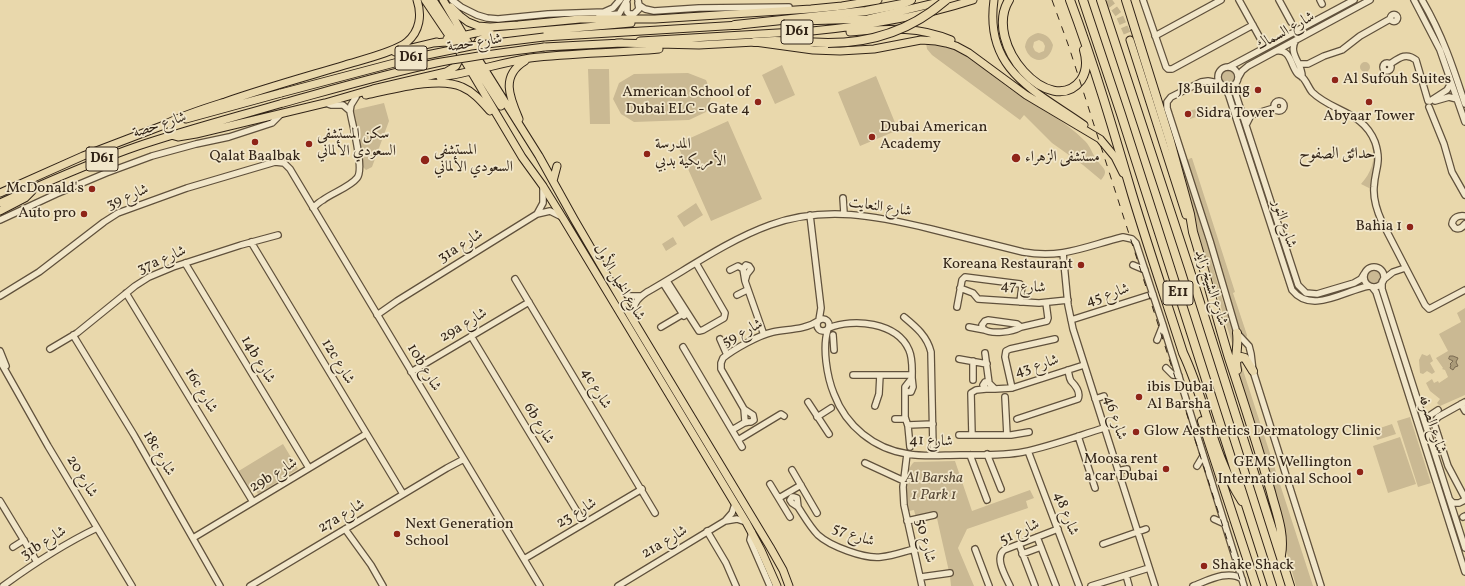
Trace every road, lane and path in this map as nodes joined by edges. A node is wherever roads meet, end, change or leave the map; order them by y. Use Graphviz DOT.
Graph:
graph roads {
  1 [pos="417,0"];
  2 [pos="425,0"];
  3 [pos="433,0"];
  4 [pos="443,0"];
  5 [pos="452,0"];
  6 [pos="620,0"];
  7 [pos="628,0"];
  8 [pos="638,0"];
  9 [pos="878,0"];
  10 [pos="911,0"];
  11 [pos="947,0"];
  12 [pos="973,0"];
  13 [pos="994,0"];
  14 [pos="1010,0"];
  15 [pos="1069,0"];
  16 [pos="1083,0"];
  17 [pos="1101,0"];
  18 [pos="1126,0"];
  19 [pos="1143,0"];
  20 [pos="1220,0"];
  21 [pos="1239,0"];
  22 [pos="1280,0"];
  23 [pos="1370,0"];
  24 [pos="1414,0"];
  25 [pos="1422,0"];
  26 [pos="1352,1"];
  27 [pos="811,9"];
  28 [pos="1353,9"];
  29 [pos="580,19"];
  30 [pos="655,19"];
  31 [pos="1390,19"];
  32 [pos="1292,22"];
  33 [pos="735,25"];
  34 [pos="1253,25"];
  35 [pos="518,26"];
  36 [pos="812,31"];
  37 [pos="459,36"];
  38 [pos="1156,36"];
  39 [pos="1260,38"];
  40 [pos="1298,39"];
  41 [pos="1130,40"];
  42 [pos="755,42"];
  43 [pos="433,43"];
  44 [pos="618,44"];
  45 [pos="699,45"];
  46 [pos="460,50"];
  47 [pos="1276,51"];
  48 [pos="471,56"];
  49 [pos="371,57"];
  50 [pos="975,57"];
  51 [pos="530,58"];
  52 [pos="1310,63"];
  53 [pos="1299,64"];
  54 [pos="1390,64"];
  55 [pos="1229,67"];
  56 [pos="477,70"];
  57 [pos="1302,75"];
  58 [pos="415,80"];
  59 [pos="1237,80"];
  60 [pos="1219,83"];
  61 [pos="1451,83"];
  62 [pos="1224,87"];
  63 [pos="356,97"];
  64 [pos="1457,99"];
  65 [pos="334,100"];
  66 [pos="325,103"];
  67 [pos="1430,103"];
  68 [pos="1465,104"];
  69 [pos="1274,108"];
  70 [pos="1241,109"];
  71 [pos="350,111"];
  72 [pos="282,113"];
  73 [pos="1251,115"];
  74 [pos="500,121"];
  75 [pos="1465,122"];
  76 [pos="168,123"];
  77 [pos="1246,125"];
  78 [pos="520,127"];
  79 [pos="171,135"];
  80 [pos="1100,139"];
  81 [pos="536,150"];
  82 [pos="284,164"];
  83 [pos="556,166"];
  84 [pos="553,180"];
  85 [pos="543,186"];
  86 [pos="35,188"];
  87 [pos="0,193"];
  88 [pos="1132,194"];
  89 [pos="1465,195"];
  90 [pos="843,198"];
  91 [pos="0,203"];
  92 [pos="312,206"];
  93 [pos="0,211"];
  94 [pos="844,213"];
  95 [pos="537,214"];
  96 [pos="1267,214"];
  97 [pos="810,215"];
  98 [pos="1465,216"];
  99 [pos="563,218"];
  100 [pos="0,220"];
  101 [pos="1464,225"];
  102 [pos="1279,230"];
  103 [pos="1193,232"];
  104 [pos="278,235"];
  105 [pos="251,242"];
  106 [pos="1064,253"];
  107 [pos="1401,261"];
  108 [pos="185,263"];
  109 [pos="696,264"];
  110 [pos="1133,265"];
  111 [pos="1405,268"];
  112 [pos="730,270"];
  113 [pos="1145,270"];
  114 [pos="1381,270"];
  115 [pos="1364,274"];
  116 [pos="1206,275"];
  117 [pos="515,279"];
  118 [pos="1383,281"];
  119 [pos="665,282"];
  120 [pos="614,286"];
  121 [pos="1371,286"];
  122 [pos="960,288"];
  123 [pos="747,290"];
  124 [pos="1465,290"];
  125 [pos="126,293"];
  126 [pos="1153,294"];
  127 [pos="737,295"];
  128 [pos="0,296"];
  129 [pos="641,296"];
  130 [pos="1385,298"];
  131 [pos="1068,300"];
  132 [pos="1378,300"];
  133 [pos="529,302"];
  134 [pos="1020,302"];
  135 [pos="1046,303"];
  136 [pos="957,307"];
  137 [pos="821,308"];
  138 [pos="376,313"];
  139 [pos="904,317"];
  140 [pos="633,320"];
  141 [pos="826,320"];
  142 [pos="1071,320"];
  143 [pos="818,321"];
  144 [pos="839,324"];
  145 [pos="1163,325"];
  146 [pos="1021,326"];
  147 [pos="661,327"];
  148 [pos="808,327"];
  149 [pos="969,327"];
  150 [pos="828,328"];
  151 [pos="819,330"];
  152 [pos="985,330"];
  153 [pos="1237,333"];
  154 [pos="73,335"];
  155 [pos="764,335"];
  156 [pos="833,335"];
  157 [pos="471,336"];
  158 [pos="720,339"];
  159 [pos="1055,339"];
  160 [pos="1157,340"];
  161 [pos="825,341"];
  162 [pos="683,347"];
  163 [pos="50,349"];
  164 [pos="826,350"];
  165 [pos="0,351"];
  166 [pos="1238,352"];
  167 [pos="985,353"];
  168 [pos="1183,353"];
  169 [pos="727,355"];
  170 [pos="959,359"];
  171 [pos="1236,360"];
  172 [pos="0,361"];
  173 [pos="974,361"];
  174 [pos="987,364"];
  175 [pos="1084,365"];
  176 [pos="1166,368"];
  177 [pos="1068,370"];
  178 [pos="1253,371"];
  179 [pos="411,372"];
  180 [pos="853,374"];
  181 [pos="880,375"];
  182 [pos="912,376"];
  183 [pos="1179,376"];
  184 [pos="11,379"];
  185 [pos="973,380"];
  186 [pos="989,383"];
  187 [pos="1012,388"];
  188 [pos="995,389"];
  189 [pos="986,390"];
  190 [pos="1104,396"];
  191 [pos="1005,397"];
  192 [pos="1095,399"];
  193 [pos="808,402"];
  194 [pos="1463,403"];
  195 [pos="834,406"];
  196 [pos="875,406"];
  197 [pos="1419,406"];
  198 [pos="744,409"];
  199 [pos="1465,411"];
  200 [pos="1249,415"];
  201 [pos="784,416"];
  202 [pos="817,417"];
  203 [pos="895,419"];
  204 [pos="905,419"];
  205 [pos="1017,419"];
  206 [pos="746,421"];
  207 [pos="933,424"];
  208 [pos="908,425"];
  209 [pos="1426,426"];
  210 [pos="1104,428"];
  211 [pos="732,429"];
  212 [pos="1029,432"];
  213 [pos="366,434"];
  214 [pos="829,434"];
  215 [pos="959,435"];
  216 [pos="972,435"];
  217 [pos="1007,435"];
  218 [pos="694,436"];
  219 [pos="1078,436"];
  220 [pos="738,440"];
  221 [pos="742,447"];
  222 [pos="910,447"];
  223 [pos="933,447"];
  224 [pos="1028,451"];
  225 [pos="907,454"];
  226 [pos="987,454"];
  227 [pos="970,455"];
  228 [pos="1203,456"];
  229 [pos="463,457"];
  230 [pos="716,458"];
  231 [pos="865,463"];
  232 [pos="1197,466"];
  233 [pos="309,468"];
  234 [pos="1127,469"];
  235 [pos="792,470"];
  236 [pos="1118,472"];
  237 [pos="904,481"];
  238 [pos="770,484"];
  239 [pos="801,485"];
  240 [pos="1095,488"];
  241 [pos="642,489"];
  242 [pos="1000,489"];
  243 [pos="403,494"];
  244 [pos="806,494"];
  245 [pos="779,498"];
  246 [pos="1465,499"];
  247 [pos="797,500"];
  248 [pos="987,500"];
  249 [pos="1450,500"];
  250 [pos="253,502"];
  251 [pos="0,503"];
  252 [pos="792,503"];
  253 [pos="1465,503"];
  254 [pos="735,504"];
  255 [pos="798,507"];
  256 [pos="784,508"];
  257 [pos="1247,508"];
  258 [pos="655,513"];
  259 [pos="817,513"];
  260 [pos="934,515"];
  261 [pos="1454,515"];
  262 [pos="790,517"];
  263 [pos="1214,519"];
  264 [pos="725,521"];
  265 [pos="907,521"];
  266 [pos="746,522"];
  267 [pos="584,523"];
  268 [pos="1225,524"];
  269 [pos="96,526"];
  270 [pos="347,528"];
  271 [pos="1058,529"];
  272 [pos="1146,529"];
  273 [pos="707,531"];
  274 [pos="752,532"];
  275 [pos="1138,532"];
  276 [pos="1463,536"];
  277 [pos="1037,537"];
  278 [pos="193,538"];
  279 [pos="24,540"];
  280 [pos="1019,544"];
  281 [pos="1103,544"];
  282 [pos="14,547"];
  283 [pos="1040,547"];
  284 [pos="1465,548"];
  285 [pos="914,549"];
  286 [pos="975,549"];
  287 [pos="1022,554"];
  288 [pos="1280,558"];
  289 [pos="524,559"];
  290 [pos="37,562"];
  291 [pos="1237,564"];
  292 [pos="1149,568"];
  293 [pos="1465,572"];
  294 [pos="950,573"];
  295 [pos="1126,575"];
  296 [pos="1228,575"];
  297 [pos="921,578"];
  298 [pos="1242,579"];
  299 [pos="734,585"];
  300 [pos="3,586"];
  301 [pos="132,586"];
  302 [pos="220,586"];
  303 [pos="250,586"];
  304 [pos="383,586"];
  305 [pos="540,586"];
  306 [pos="618,586"];
  307 [pos="770,586"];
  308 [pos="777,586"];
  309 [pos="789,586"];
  310 [pos="922,586"];
  311 [pos="989,586"];
  312 [pos="1010,586"];
  313 [pos="1035,586"];
  314 [pos="1056,586"];
  315 [pos="1079,586"];
  316 [pos="1091,586"];
  317 [pos="1130,586"];
  318 [pos="1155,586"];
  319 [pos="1193,586"];
  320 [pos="1244,586"];
  321 [pos="1256,586"];
  322 [pos="1272,586"];
  323 [pos="1290,586"];
  324 [pos="1321,586"];
  1 -- 49 [label="main road"];
  2 -- 37 [label="main road, شارع الخيل الأول"];
  3 -- 37 [label="main road"];
  4 -- 35 [label="main road"];
  4 -- 37 [label="main road, شارع الخيل الأول"];
  5 -- 6 [label="street"];
  7 -- 8 [label="street"];
  7 -- 29 [label="street"];
  8 -- 27 [label="street"];
  9 -- 27 [label="main road"];
  10 -- 33 [label="highway"];
  11 -- 33 [label="main road, شارع حصة / D61"];
  11 -- 42 [label="highway, bridge"];
  12 -- 36 [label="main road, شارع حصة / D61"];
  13 -- 80 [label="main road"];
  14 -- 15 [label="highway"];
  15 -- 88 [label="highway"];
  16 -- 257 [label="highway, شارع الشيخ زايد / E11"];
  17 -- 288 [label="highway, شارع الشيخ زايد / E11"];
  18 -- 103 [label="highway"];
  19 -- 38 [label="street"];
  20 -- 38 [label="street"];
  21 -- 34 [label="street"];
  22 -- 32 [label="street"];
  23 -- 28 [label="street, شارع السماك"];
  24 -- 61 [label="street"];
  25 -- 68 [label="street"];
  26 -- 28 [label="street"];
  26 -- 55 [label="street, شارع السماك"];
  27 -- 30 [label="main road"];
  28 -- 40 [label="street, شارع السماك"];
  29 -- 30 [label="main road"];
  29 -- 35 [label="main road"];
  30 -- 48 [label="main road"];
  31 -- 52 [label="street"];
  33 -- 76 [label="main road, شارع حصة / D61, bridge"];
  34 -- 38 [label="street"];
  34 -- 39 [label="street"];
  35 -- 37 [label="main road"];
  36 -- 44 [label="main road, شارع حصة / D61"];
  36 -- 50 [label="main road"];
  37 -- 43 [label="main road"];
  37 -- 46 [label="main road"];
  37 -- 46 [label="main road, شارع الخيل الأول"];
  37 -- 48 [label="main road, شارع الخيل الأول"];
  40 -- 47 [label="street, شارع السماك"];
  40 -- 53 [label="street"];
  41 -- 103 [label="main road"];
  42 -- 45 [label="main road"];
  42 -- 50 [label="main road"];
  43 -- 46 [label="main road"];
  43 -- 49 [label="main road"];
  44 -- 45 [label="main road"];
  44 -- 79 [label="main road, شارع حصة / D61, bridge"];
  45 -- 51 [label="main road"];
  46 -- 48 [label="main road"];
  46 -- 56 [label="main road, شارع الخيل الأول"];
  46 -- 58 [label="main road"];
  47 -- 57 [label="street"];
  47 -- 59 [label="street, شارع السماك"];
  48 -- 56 [label="main road"];
  49 -- 76 [label="main road"];
  50 -- 80 [label="main road"];
  51 -- 56 [label="main road"];
  51 -- 78 [label="main road"];
  52 -- 53 [label="street"];
  52 -- 57 [label="street"];
  53 -- 57 [label="street"];
  54 -- 67 [label="street"];
  55 -- 59 [label="street"];
  55 -- 60 [label="street"];
  56 -- 58 [label="main road"];
  56 -- 74 [label="main road, شارع الخيل الأول"];
  56 -- 78 [label="main road, شارع الخيل الأول"];
  56 -- 81 [label="main road"];
  57 -- 107 [label="street"];
  58 -- 65 [label="main road"];
  59 -- 62 [label="street"];
  59 -- 70 [label="street, شارع النور"];
  60 -- 62 [label="street"];
  60 -- 153 [label="street"];
  61 -- 64 [label="street"];
  61 -- 67 [label="street"];
  62 -- 96 [label="street, شارع النور"];
  63 -- 65 [label="main road"];
  63 -- 71 [label="street"];
  63 -- 74 [label="main road"];
  64 -- 67 [label="street"];
  64 -- 75 [label="street"];
  65 -- 66 [label="main road"];
  66 -- 71 [label="street"];
  66 -- 72 [label="main road"];
  67 -- 89 [label="street"];
  69 -- 73 [label="street"];
  70 -- 73 [label="street"];
  70 -- 77 [label="street, شارع النور"];
  71 -- 92 [label="street"];
  72 -- 79 [label="main road"];
  72 -- 100 [label="street"];
  73 -- 77 [label="street"];
  74 -- 85 [label="main road, شارع الخيل الأول"];
  76 -- 87 [label="main road, شارع حصة / D61"];
  77 -- 102 [label="street, شارع النور"];
  78 -- 81 [label="main road, شارع الخيل الأول"];
  79 -- 86 [label="main road, شارع حصة / D61"];
  80 -- 88 [label="main road"];
  81 -- 84 [label="main road, شارع الخيل الأول"];
  82 -- 92 [label="street, 10b شارع"];
  82 -- 128 [label="street, شارع 39"];
  83 -- 84 [label="main road"];
  84 -- 120 [label="main road, شارع الخيل الأول"];
  85 -- 95 [label="street"];
  85 -- 99 [label="main road, شارع الخيل الأول"];
  86 -- 91 [label="main road, شارع حصة / D61"];
  86 -- 93 [label="main road"];
  88 -- 168 [label="highway"];
  90 -- 94 [label="street"];
  92 -- 138 [label="street, 10b شارع"];
  94 -- 97 [label="street, شارع النعايت"];
  94 -- 106 [label="street, شارع النعايت"];
  95 -- 99 [label="street, 31a شارع"];
  95 -- 138 [label="street, 31a شارع"];
  96 -- 102 [label="street"];
  96 -- 121 [label="street, شارع النور"];
  97 -- 109 [label="street, شارع النعايت"];
  97 -- 137 [label="street"];
  98 -- 101 [label="street"];
  99 -- 218 [label="main road, شارع الخيل الأول"];
  102 -- 115 [label="street, شارع النور"];
  103 -- 116 [label="highway"];
  104 -- 105 [label="street, 37a شارع"];
  105 -- 108 [label="street, 37a شارع"];
  105 -- 213 [label="street, 12c شارع"];
  106 -- 113 [label="street, شارع النعايت"];
  106 -- 131 [label="street, شارع 46"];
  107 -- 111 [label="street"];
  107 -- 114 [label="street"];
  108 -- 125 [label="street, 37a شارع"];
  108 -- 233 [label="street, 14b شارع"];
  109 -- 119 [label="street, شارع النعايت"];
  109 -- 119 [label="street"];
  110 -- 113 [label="street"];
  111 -- 118 [label="street"];
  111 -- 124 [label="street"];
  112 -- 123 [label="street"];
  113 -- 126 [label="street"];
  114 -- 115 [label="street"];
  114 -- 118 [label="street"];
  115 -- 121 [label="street"];
  116 -- 166 [label="highway"];
  116 -- 200 [label="highway"];
  117 -- 133 [label="street, 4c شارع"];
  118 -- 121 [label="street"];
  118 -- 130 [label="street, شارع الصرفه"];
  119 -- 129 [label="street, شارع النعايت"];
  119 -- 147 [label="street"];
  120 -- 129 [label="street"];
  120 -- 140 [label="main road, شارع الخيل الأول"];
  121 -- 132 [label="street, شارع الصرفه"];
  122 -- 134 [label="street, شارع 47"];
  122 -- 134 [label="street"];
  122 -- 136 [label="street"];
  123 -- 127 [label="street"];
  123 -- 155 [label="street"];
  125 -- 154 [label="street, 37a شارع"];
  125 -- 250 [label="street, 16c شارع"];
  126 -- 142 [label="street, شارع 45"];
  126 -- 145 [label="street"];
  129 -- 140 [label="street"];
  130 -- 132 [label="street"];
  130 -- 197 [label="street, شارع الصرفه"];
  131 -- 135 [label="street, شارع 47"];
  131 -- 142 [label="street, شارع 46"];
  132 -- 293 [label="street, شارع الصرفه"];
  133 -- 157 [label="street, 29a شارع"];
  133 -- 241 [label="street, 4c شارع"];
  134 -- 135 [label="street, شارع 47"];
  135 -- 146 [label="street"];
  137 -- 141 [label="street"];
  137 -- 143 [label="street"];
  138 -- 179 [label="street, 10b شارع"];
  139 -- 207 [label="street"];
  140 -- 230 [label="main road, شارع الخيل الأول"];
  141 -- 143 [label="street"];
  141 -- 144 [label="street"];
  141 -- 150 [label="street"];
  142 -- 175 [label="street, شارع 46"];
  143 -- 148 [label="street, شارع 59"];
  143 -- 151 [label="street"];
  144 -- 150 [label="street"];
  144 -- 182 [label="street"];
  145 -- 160 [label="street"];
  145 -- 183 [label="street"];
  146 -- 152 [label="street"];
  146 -- 152 [label="street"];
  148 -- 151 [label="street, شارع 59"];
  148 -- 155 [label="street, شارع 59"];
  149 -- 152 [label="street"];
  150 -- 151 [label="street"];
  150 -- 161 [label="street, شارع 41"];
  151 -- 161 [label="street, شارع 41"];
  153 -- 166 [label="highway"];
  153 -- 178 [label="street"];
  154 -- 163 [label="street, 37a شارع"];
  154 -- 278 [label="street, 18c شارع"];
  155 -- 169 [label="street, شارع 59"];
  156 -- 164 [label="street"];
  157 -- 179 [label="street, 29a شارع"];
  157 -- 267 [label="street, 6b شارع"];
  158 -- 169 [label="street"];
  159 -- 187 [label="street"];
  161 -- 164 [label="street, شارع 41"];
  162 -- 211 [label="street"];
  164 -- 195 [label="street, شارع 41"];
  165 -- 184 [label="street, شارع 20"];
  166 -- 171 [label="highway"];
  167 -- 174 [label="street"];
  168 -- 257 [label="highway"];
  168 -- 321 [label="highway"];
  169 -- 198 [label="street, شارع 59"];
  170 -- 173 [label="street"];
  171 -- 178 [label="highway"];
  171 -- 200 [label="highway"];
  172 -- 184 [label="street, شارع 20"];
  173 -- 174 [label="street"];
  173 -- 185 [label="street"];
  174 -- 186 [label="street"];
  175 -- 177 [label="street, شارع 43"];
  175 -- 192 [label="street, شارع 46"];
  176 -- 183 [label="street"];
  177 -- 187 [label="street, شارع 43"];
  177 -- 205 [label="street"];
  178 -- 324 [label="street"];
  179 -- 229 [label="street, 10b شارع"];
  180 -- 181 [label="street"];
  181 -- 182 [label="street"];
  181 -- 196 [label="street"];
  182 -- 204 [label="street"];
  183 -- 228 [label="street"];
  184 -- 269 [label="street, شارع 20"];
  186 -- 188 [label="street"];
  186 -- 189 [label="street"];
  187 -- 188 [label="street, شارع 43"];
  188 -- 189 [label="street, شارع 43"];
  189 -- 216 [label="street, شارع 43"];
  190 -- 192 [label="street"];
  191 -- 217 [label="street"];
  192 -- 210 [label="street, شارع 46"];
  193 -- 202 [label="street"];
  194 -- 199 [label="street"];
  194 -- 246 [label="street"];
  195 -- 202 [label="street"];
  195 -- 225 [label="street, شارع 41"];
  197 -- 209 [label="street, شارع الصرفه"];
  197 -- 209 [label="street"];
  198 -- 206 [label="street"];
  198 -- 206 [label="street"];
  200 -- 288 [label="highway"];
  201 -- 220 [label="street"];
  202 -- 214 [label="street"];
  203 -- 204 [label="street"];
  204 -- 208 [label="street"];
  206 -- 211 [label="street"];
  207 -- 208 [label="street"];
  207 -- 223 [label="street"];
  208 -- 222 [label="street"];
  209 -- 249 [label="street, شارع الصرفه"];
  210 -- 219 [label="street, شارع 41"];
  210 -- 236 [label="street, شارع 46"];
  211 -- 220 [label="street"];
  212 -- 217 [label="street"];
  213 -- 233 [label="street, 29b شارع"];
  213 -- 243 [label="street, 12c شارع"];
  215 -- 216 [label="street"];
  216 -- 217 [label="street"];
  218 -- 230 [label="main road"];
  218 -- 254 [label="main road, شارع الخيل الأول"];
  219 -- 224 [label="street, شارع 41"];
  219 -- 240 [label="street"];
  220 -- 221 [label="street"];
  224 -- 226 [label="street, شارع 41"];
  224 -- 271 [label="street, شارع 48"];
  225 -- 227 [label="street, شارع 41"];
  225 -- 237 [label="street, شارع 50"];
  226 -- 227 [label="street, شارع 41"];
  226 -- 242 [label="street"];
  227 -- 248 [label="street"];
  228 -- 232 [label="street"];
  228 -- 268 [label="street"];
  229 -- 243 [label="street, 27a شارع"];
  229 -- 289 [label="street, 10b شارع"];
  230 -- 309 [label="main road, شارع الخيل الأول"];
  231 -- 237 [label="street"];
  233 -- 250 [label="street, 29b شارع"];
  234 -- 236 [label="street"];
  235 -- 239 [label="street"];
  236 -- 275 [label="street, شارع 46"];
  237 -- 265 [label="street, شارع 50"];
  238 -- 245 [label="street"];
  239 -- 244 [label="street"];
  239 -- 245 [label="street"];
  241 -- 258 [label="street, 4c شارع"];
  241 -- 267 [label="street, شارع 23"];
  243 -- 270 [label="street, 27a شارع"];
  244 -- 247 [label="street"];
  244 -- 259 [label="street"];
  245 -- 256 [label="street"];
  246 -- 249 [label="street"];
  247 -- 252 [label="street"];
  247 -- 255 [label="street"];
  249 -- 261 [label="street, شارع الصرفه"];
  250 -- 278 [label="street, 29b شارع"];
  251 -- 279 [label="street"];
  252 -- 255 [label="street"];
  252 -- 256 [label="street"];
  253 -- 261 [label="street"];
  254 -- 264 [label="street"];
  254 -- 266 [label="main road, شارع الخيل الأول"];
  255 -- 285 [label="street, شارع 57"];
  256 -- 262 [label="street"];
  257 -- 322 [label="highway, شارع الشيخ زايد / E11"];
  260 -- 265 [label="street"];
  261 -- 276 [label="street, شارع الصرفه"];
  263 -- 268 [label="street"];
  264 -- 266 [label="street"];
  264 -- 273 [label="street, 21a شارع"];
  265 -- 285 [label="street, شارع 50"];
  266 -- 274 [label="main road, شارع الخيل الأول"];
  267 -- 289 [label="street, شارع 23"];
  268 -- 291 [label="street"];
  269 -- 290 [label="street, 31b شارع"];
  269 -- 301 [label="street, شارع 20"];
  270 -- 303 [label="street, 27a شارع"];
  270 -- 304 [label="street"];
  271 -- 277 [label="street, شارع 51"];
  271 -- 315 [label="street, شارع 48"];
  272 -- 275 [label="street"];
  273 -- 299 [label="street"];
  273 -- 306 [label="street, 21a شارع"];
  274 -- 307 [label="street"];
  274 -- 308 [label="main road, شارع الخيل الأول"];
  275 -- 281 [label="street"];
  275 -- 292 [label="street, شارع 46"];
  276 -- 284 [label="street, شارع الصرفه"];
  277 -- 280 [label="street, شارع 51"];
  277 -- 283 [label="street"];
  278 -- 302 [label="street, 18c شارع"];
  279 -- 282 [label="street"];
  279 -- 290 [label="street"];
  280 -- 287 [label="street"];
  280 -- 312 [label="street, شارع 51"];
  283 -- 287 [label="street"];
  283 -- 314 [label="street"];
  285 -- 297 [label="street, شارع 50"];
  286 -- 311 [label="street"];
  287 -- 313 [label="street"];
  288 -- 323 [label="highway, شارع الشيخ زايد / E11"];
  289 -- 305 [label="street, 10b شارع"];
  290 -- 300 [label="street, 31b شارع"];
  291 -- 296 [label="street"];
  291 -- 298 [label="street"];
  292 -- 295 [label="street"];
  292 -- 318 [label="street, شارع 46"];
  294 -- 297 [label="street"];
  295 -- 316 [label="street"];
  295 -- 317 [label="street"];
  296 -- 298 [label="street"];
  296 -- 319 [label="street"];
  297 -- 310 [label="street, شارع 50"];
  298 -- 320 [label="street"];
}
